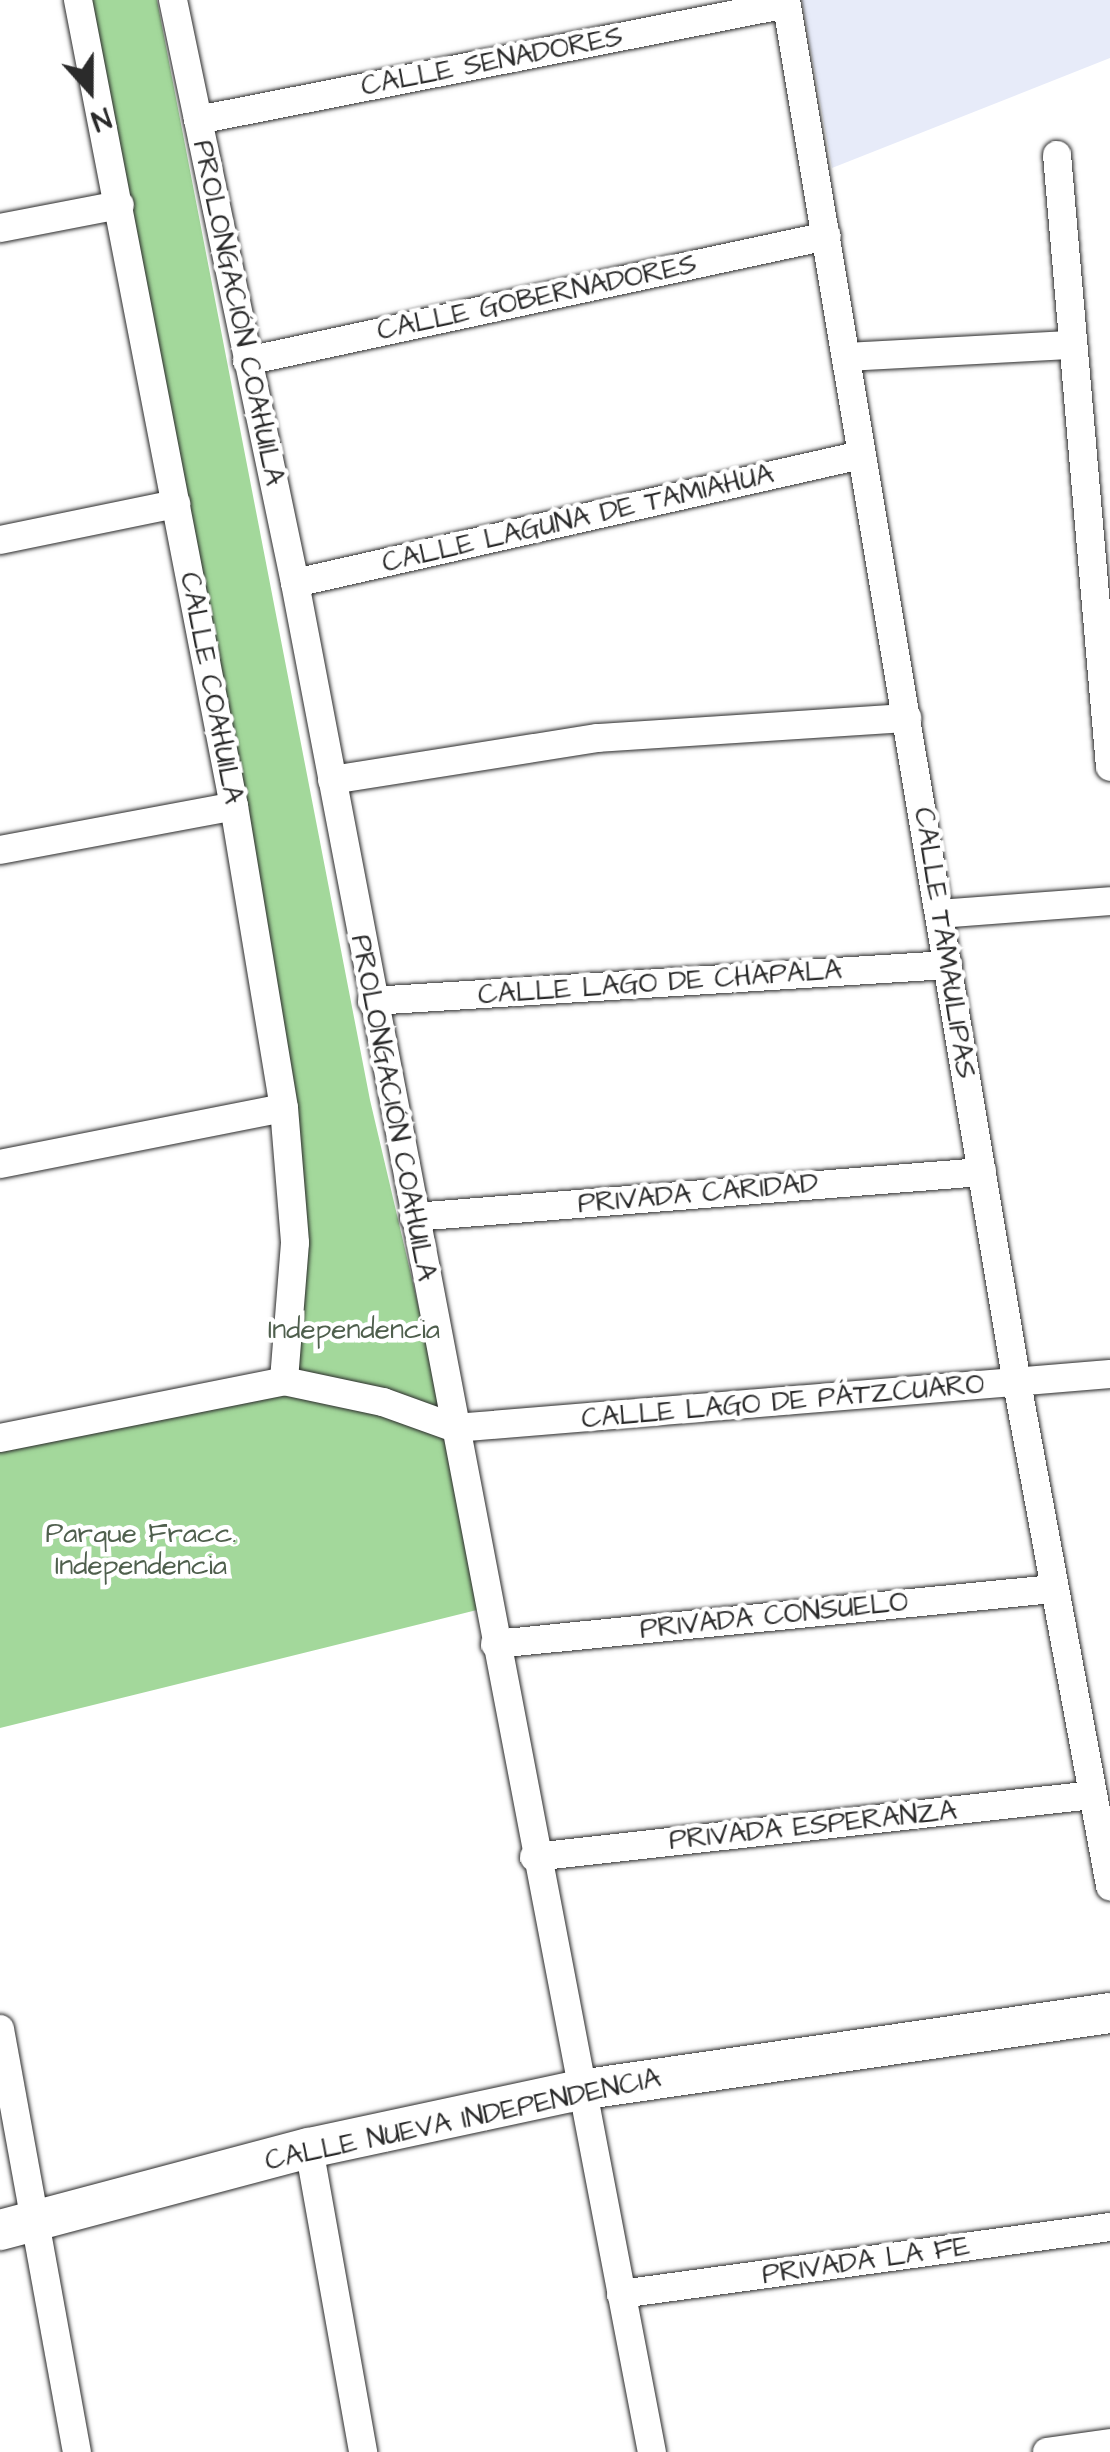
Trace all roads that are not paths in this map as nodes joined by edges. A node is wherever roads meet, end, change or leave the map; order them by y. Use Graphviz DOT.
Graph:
graph roads {
  1 [pos="78,0"];
  2 [pos="173,0"];
  3 [pos="786,2"];
  4 [pos="198,120"];
  5 [pos="1057,155"];
  6 [pos="120,204"];
  7 [pos="0,228"];
  8 [pos="826,236"];
  9 [pos="1069,345"];
  10 [pos="846,357"];
  11 [pos="248,361"];
  12 [pos="861,454"];
  13 [pos="176,504"];
  14 [pos="0,540"];
  15 [pos="295,584"];
  16 [pos="907,718"];
  17 [pos="1110,767"];
  18 [pos="332,780"];
  19 [pos="234,806"];
  20 [pos="0,850"];
  21 [pos="1110,901"];
  22 [pos="939,914"];
  23 [pos="948,965"];
  24 [pos="372,1002"];
  25 [pos="284,1108"];
  26 [pos="0,1164"];
  27 [pos="982,1172"];
  28 [pos="414,1217"];
  29 [pos="1110,1374"];
  30 [pos="284,1381"];
  31 [pos="1017,1384"];
  32 [pos="455,1428"];
  33 [pos="0,1438"];
  34 [pos="1054,1590"];
  35 [pos="495,1644"];
  36 [pos="1093,1794"];
  37 [pos="534,1858"];
  38 [pos="1110,1886"];
  39 [pos="1110,2013"];
  40 [pos="0,2029"];
  41 [pos="580,2090"];
  42 [pos="308,2148"];
  43 [pos="17,2225"];
  44 [pos="1110,2227"];
  45 [pos="621,2294"];
  46 [pos="1110,2443"];
  47 [pos="77,2452"];
  48 [pos="363,2452"];
  49 [pos="652,2452"];
  50 [pos="1047,2452"];
  1 -- 6 [label="street, CALLE COAHUILA"];
  2 -- 4 [label="street, PROLONGACIÓN COAHUILA"];
  3 -- 4 [label="street, CALLE SENADORES"];
  3 -- 8 [label="street, CALLE TAMAULIPAS"];
  4 -- 11 [label="street, PROLONGACIÓN COAHUILA"];
  5 -- 9 [label="street"];
  6 -- 7 [label="street"];
  6 -- 13 [label="street, CALLE COAHUILA"];
  8 -- 10 [label="street, CALLE TAMAULIPAS"];
  8 -- 11 [label="street, CALLE GOBERNADORES"];
  9 -- 10 [label="street"];
  9 -- 17 [label="street"];
  10 -- 12 [label="street, CALLE TAMAULIPAS"];
  11 -- 15 [label="street, PROLONGACIÓN COAHUILA"];
  12 -- 15 [label="street, CALLE LAGUNA DE TAMIAHUA"];
  12 -- 16 [label="street, CALLE TAMAULIPAS"];
  13 -- 14 [label="street"];
  13 -- 19 [label="street, CALLE COAHUILA"];
  15 -- 18 [label="street, PROLONGACIÓN COAHUILA"];
  16 -- 18 [label="street"];
  16 -- 22 [label="street, CALLE TAMAULIPAS"];
  18 -- 24 [label="street, PROLONGACIÓN COAHUILA"];
  19 -- 20 [label="street"];
  19 -- 25 [label="street, CALLE COAHUILA"];
  21 -- 22 [label="street"];
  22 -- 23 [label="street, CALLE TAMAULIPAS"];
  23 -- 24 [label="street, CALLE LAGO DE CHAPALA"];
  23 -- 27 [label="street, CALLE TAMAULIPAS"];
  24 -- 28 [label="street, PROLONGACIÓN COAHUILA"];
  25 -- 26 [label="street"];
  25 -- 30 [label="street, CALLE COAHUILA"];
  27 -- 28 [label="street, PRIVADA CARIDAD"];
  27 -- 31 [label="street, CALLE TAMAULIPAS"];
  28 -- 32 [label="street, PROLONGACIÓN COAHUILA"];
  29 -- 31 [label="street, CALLE LAGO DE PÁTZCUARO"];
  30 -- 32 [label="street"];
  30 -- 33 [label="street"];
  31 -- 32 [label="street, CALLE LAGO DE PÁTZCUARO"];
  31 -- 34 [label="street, CALLE TAMAULIPAS"];
  32 -- 35 [label="street, PROLONGACIÓN COAHUILA"];
  34 -- 35 [label="street, PRIVADA CONSUELO"];
  34 -- 36 [label="street, CALLE TAMAULIPAS"];
  35 -- 37 [label="street, PROLONGACIÓN COAHUILA"];
  36 -- 37 [label="street, PRIVADA ESPERANZA"];
  36 -- 38 [label="street, CALLE TAMAULIPAS"];
  37 -- 41 [label="street, PROLONGACIÓN COAHUILA"];
  39 -- 41 [label="street, CALLE NUEVA INDEPENDENCIA"];
  40 -- 43 [label="street"];
  41 -- 42 [label="street, CALLE NUEVA INDEPENDENCIA"];
  41 -- 45 [label="street, PROLONGACIÓN COAHUILA"];
  42 -- 43 [label="street, CALLE NUEVA INDEPENDENCIA"];
  42 -- 48 [label="street"];
  43 -- 47 [label="street"];
  44 -- 45 [label="street, PRIVADA LA FE"];
  45 -- 49 [label="street, PROLONGACIÓN COAHUILA"];
  46 -- 50 [label="street"];
}
